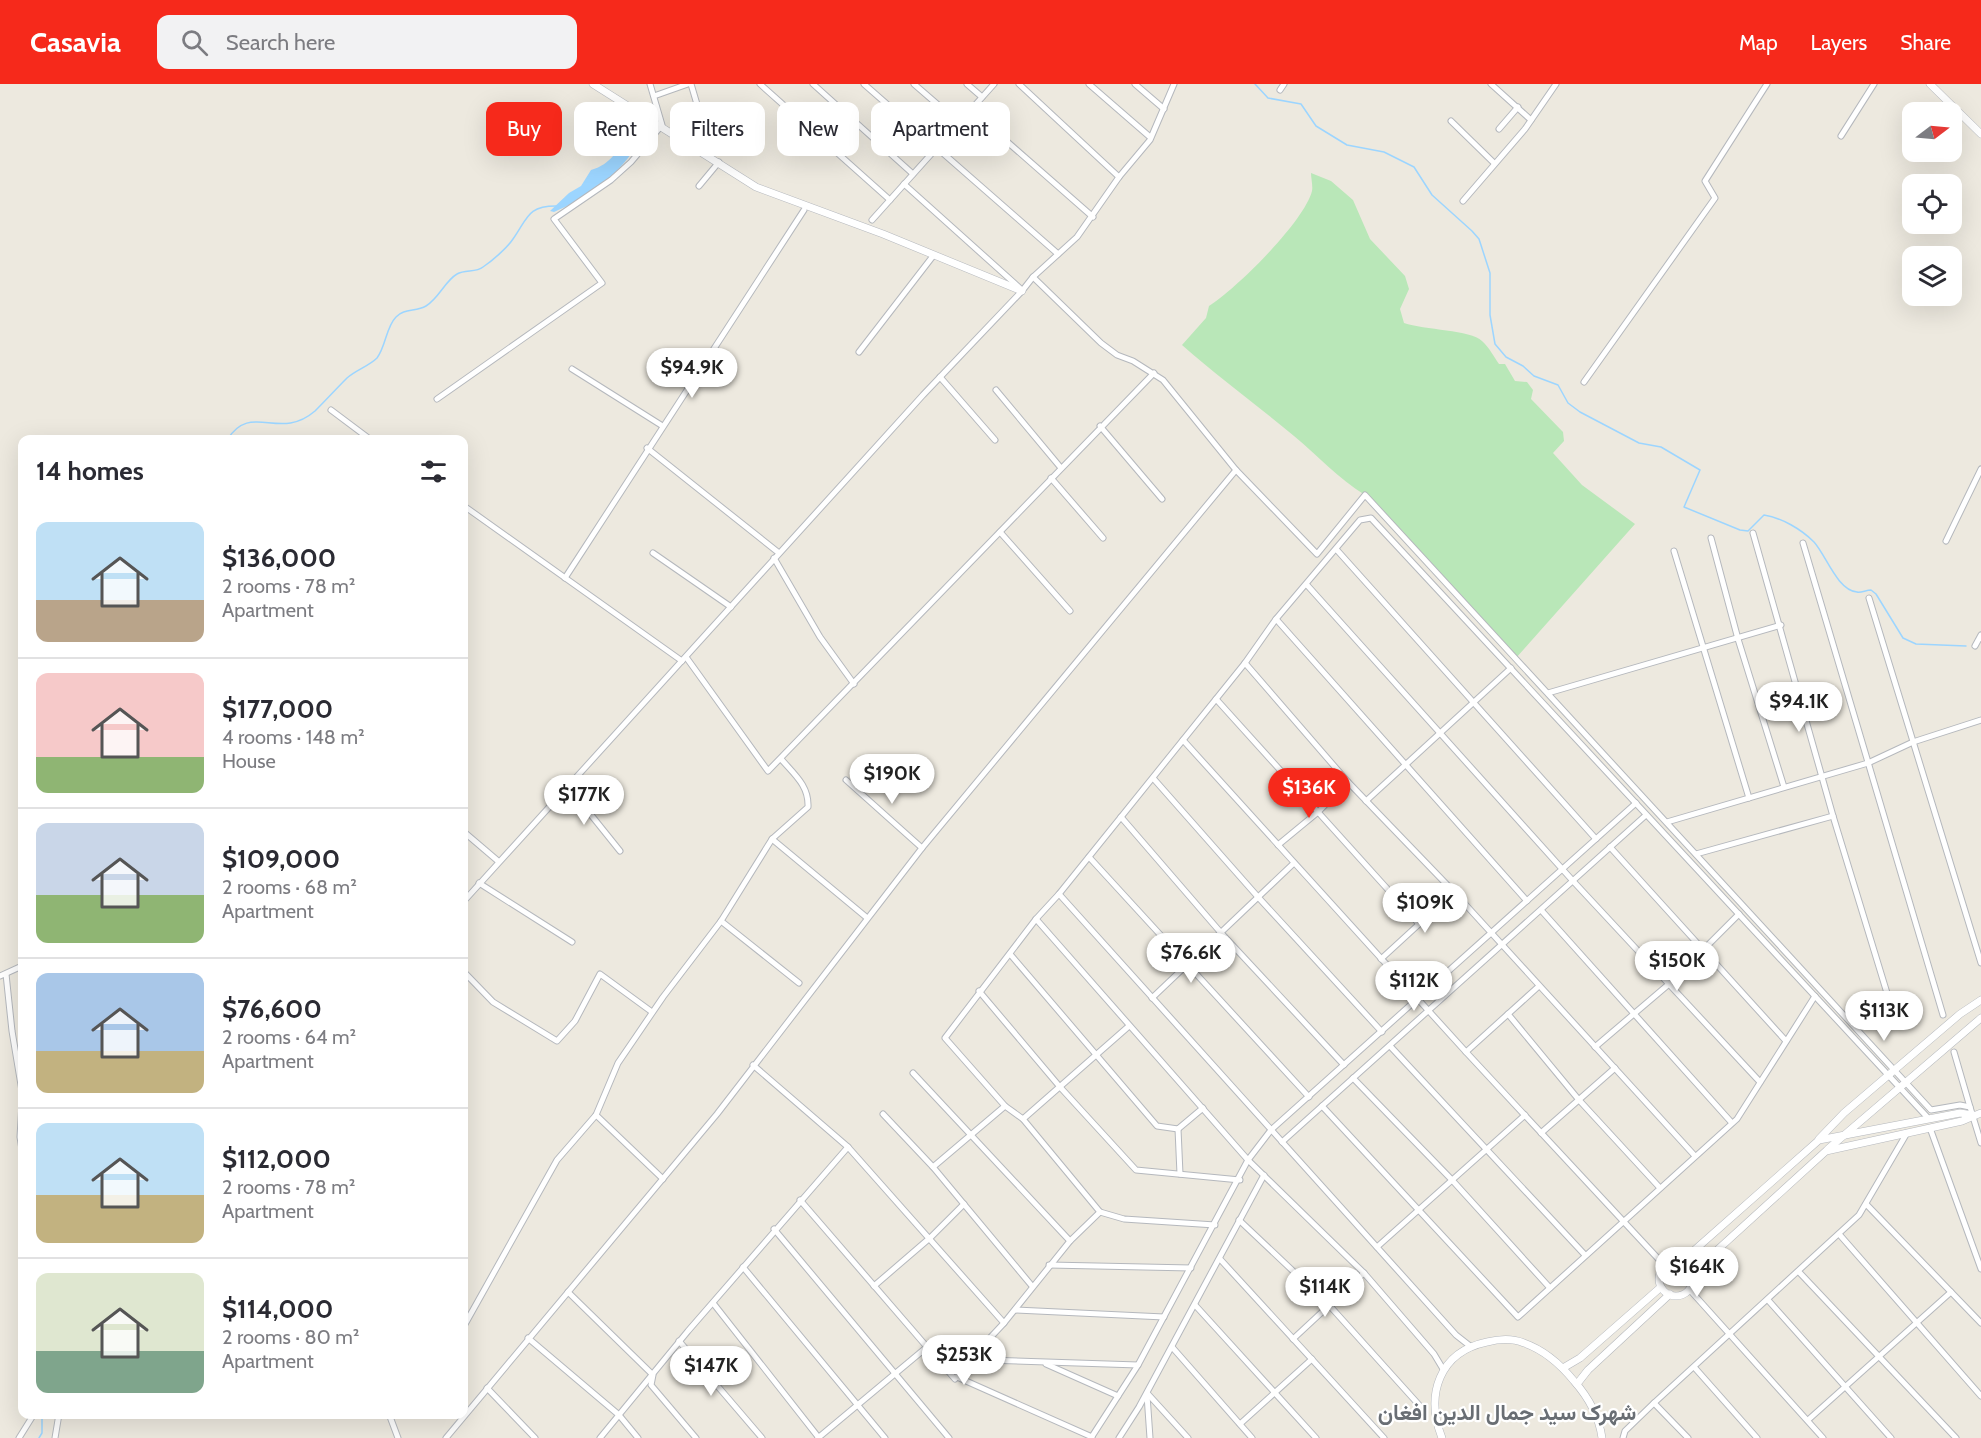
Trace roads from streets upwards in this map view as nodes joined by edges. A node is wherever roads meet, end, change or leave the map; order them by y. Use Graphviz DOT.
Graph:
graph roads {
  1 [pos="593,84"];
  2 [pos="650,84"];
  3 [pos="689,84"];
  4 [pos="760,84"];
  5 [pos="813,84"];
  6 [pos="864,84"];
  7 [pos="914,84"];
  8 [pos="967,84"];
  9 [pos="994,84"];
  10 [pos="1019,84"];
  11 [pos="1089,84"];
  12 [pos="1135,84"];
  13 [pos="1174,84"];
  14 [pos="1284,84"];
  15 [pos="1491,84"];
  16 [pos="1556,84"];
  17 [pos="1767,84"];
  18 [pos="1874,84"];
  19 [pos="1930,84"];
  20 [pos="1280,90"];
  21 [pos="654,96"];
  22 [pos="982,97"];
  23 [pos="696,102"];
  24 [pos="885,102"];
  25 [pos="935,102"];
  26 [pos="978,102"];
  27 [pos="1518,107"];
  28 [pos="1164,109"];
  29 [pos="1531,120"];
  30 [pos="1451,122"];
  31 [pos="662,125"];
  32 [pos="1499,129"];
  33 [pos="1981,134"];
  34 [pos="1841,136"];
  35 [pos="1150,137"];
  36 [pos="1010,144"];
  37 [pos="929,156"];
  38 [pos="947,156"];
  39 [pos="719,162"];
  40 [pos="1494,163"];
  41 [pos="913,174"];
  42 [pos="1119,177"];
  43 [pos="904,183"];
  44 [pos="699,186"];
  45 [pos="890,200"];
  46 [pos="1463,201"];
  47 [pos="804,210"];
  48 [pos="1093,217"];
  49 [pos="872,220"];
  50 [pos="1058,254"];
  51 [pos="933,256"];
  52 [pos="1033,277"];
  53 [pos="1023,291"];
  54 [pos="859,352"];
  55 [pos="572,369"];
  56 [pos="1154,373"];
  57 [pos="940,377"];
  58 [pos="1584,382"];
  59 [pos="996,390"];
  60 [pos="437,399"];
  61 [pos="331,410"];
  62 [pos="661,425"];
  63 [pos="1101,426"];
  64 [pos="364,435"];
  65 [pos="995,440"];
  66 [pos="647,448"];
  67 [pos="1061,468"];
  68 [pos="1981,469"];
  69 [pos="1236,470"];
  70 [pos="1051,478"];
  71 [pos="1162,499"];
  72 [pos="468,509"];
  73 [pos="1000,532"];
  74 [pos="1753,533"];
  75 [pos="1103,538"];
  76 [pos="1711,538"];
  77 [pos="1946,540"];
  78 [pos="1803,543"];
  79 [pos="1336,549"];
  80 [pos="1674,551"];
  81 [pos="653,553"];
  82 [pos="776,555"];
  83 [pos="565,578"];
  84 [pos="1307,585"];
  85 [pos="1869,598"];
  86 [pos="731,607"];
  87 [pos="1070,611"];
  88 [pos="1276,619"];
  89 [pos="1781,625"];
  90 [pos="1981,635"];
  91 [pos="1738,639"];
  92 [pos="1976,646"];
  93 [pos="1704,648"];
  94 [pos="684,659"];
  95 [pos="1245,663"];
  96 [pos="1511,668"];
  97 [pos="854,684"];
  98 [pos="1548,693"];
  99 [pos="1216,699"];
  100 [pos="1474,703"];
  101 [pos="1981,720"];
  102 [pos="1442,734"];
  103 [pos="1183,740"];
  104 [pos="1913,742"];
  105 [pos="781,759"];
  106 [pos="1868,763"];
  107 [pos="1403,764"];
  108 [pos="1823,776"];
  109 [pos="1153,778"];
  110 [pos="846,780"];
  111 [pos="1348,782"];
  112 [pos="567,785"];
  113 [pos="1784,787"];
  114 [pos="1749,798"];
  115 [pos="1366,801"];
  116 [pos="1636,803"];
  117 [pos="1318,812"];
  118 [pos="1646,815"];
  119 [pos="1833,816"];
  120 [pos="1121,817"];
  121 [pos="1666,822"];
  122 [pos="468,835"];
  123 [pos="772,839"];
  124 [pos="1596,839"];
  125 [pos="1278,845"];
  126 [pos="1610,847"];
  127 [pos="922,848"];
  128 [pos="620,851"];
  129 [pos="1696,854"];
  130 [pos="1089,857"];
  131 [pos="498,861"];
  132 [pos="1294,863"];
  133 [pos="1564,868"];
  134 [pos="1573,881"];
  135 [pos="479,882"];
  136 [pos="1454,892"];
  137 [pos="1059,894"];
  138 [pos="468,896"];
  139 [pos="1258,897"];
  140 [pos="1527,901"];
  141 [pos="1540,910"];
  142 [pos="1739,915"];
  143 [pos="866,917"];
  144 [pos="1036,919"];
  145 [pos="721,921"];
  146 [pos="1419,924"];
  147 [pos="1491,933"];
  148 [pos="1222,934"];
  149 [pos="572,942"];
  150 [pos="1502,945"];
  151 [pos="1703,949"];
  152 [pos="1010,954"];
  153 [pos="1381,959"];
  154 [pos="1188,963"];
  155 [pos="1981,963"];
  156 [pos="18,968"];
  157 [pos="3,975"];
  158 [pos="468,976"];
  159 [pos="799,983"];
  160 [pos="1669,984"];
  161 [pos="1539,986"];
  162 [pos="979,991"];
  163 [pos="1887,993"];
  164 [pos="1815,996"];
  165 [pos="1152,998"];
  166 [pos="1418,999"];
  167 [pos="1981,1000"];
  168 [pos="1429,1011"];
  169 [pos="652,1012"];
  170 [pos="1508,1014"];
  171 [pos="1634,1014"];
  172 [pos="1942,1015"];
  173 [pos="1981,1018"];
  174 [pos="1129,1026"];
  175 [pos="1382,1032"];
  176 [pos="1786,1041"];
  177 [pos="1390,1046"];
  178 [pos="1595,1047"];
  179 [pos="18,1048"];
  180 [pos="14,1049"];
  181 [pos="1466,1052"];
  182 [pos="1953,1052"];
  183 [pos="1095,1056"];
  184 [pos="753,1065"];
  185 [pos="1344,1065"];
  186 [pos="1615,1068"];
  187 [pos="18,1070"];
  188 [pos="913,1073"];
  189 [pos="1892,1073"];
  190 [pos="1353,1078"];
  191 [pos="1760,1082"];
  192 [pos="1902,1084"];
  193 [pos="1060,1087"];
  194 [pos="1309,1097"];
  195 [pos="1579,1100"];
  196 [pos="1005,1106"];
  197 [pos="1322,1106"];
  198 [pos="1970,1107"];
  199 [pos="1203,1108"];
  200 [pos="1981,1113"];
  201 [pos="883,1114"];
  202 [pos="596,1115"];
  203 [pos="1525,1115"];
  204 [pos="1973,1115"];
  205 [pos="1023,1119"];
  206 [pos="1929,1119"];
  207 [pos="1732,1124"];
  208 [pos="1930,1128"];
  209 [pos="1178,1129"];
  210 [pos="1271,1130"];
  211 [pos="1541,1133"];
  212 [pos="1907,1133"];
  213 [pos="1842,1136"];
  214 [pos="971,1137"];
  215 [pos="1819,1140"];
  216 [pos="1282,1142"];
  217 [pos="1981,1143"];
  218 [pos="848,1147"];
  219 [pos="1487,1149"];
  220 [pos="1826,1151"];
  221 [pos="1695,1156"];
  222 [pos="1248,1160"];
  223 [pos="933,1167"];
  224 [pos="1180,1174"];
  225 [pos="1264,1175"];
  226 [pos="663,1179"];
  227 [pos="1240,1180"];
  228 [pos="1452,1180"];
  229 [pos="1660,1188"];
  230 [pos="800,1200"];
  231 [pos="964,1204"];
  232 [pos="1866,1204"];
  233 [pos="1417,1211"];
  234 [pos="1100,1212"];
  235 [pos="1239,1220"];
  236 [pos="1623,1221"];
  237 [pos="1215,1225"];
  238 [pos="774,1229"];
  239 [pos="1839,1234"];
  240 [pos="931,1238"];
  241 [pos="1070,1240"];
  242 [pos="1377,1247"];
  243 [pos="1585,1255"];
  244 [pos="1220,1259"];
  245 [pos="1681,1262"];
  246 [pos="1049,1265"];
  247 [pos="1665,1266"];
  248 [pos="743,1267"];
  249 [pos="1191,1268"];
  250 [pos="1981,1269"];
  251 [pos="1799,1272"];
  252 [pos="1364,1273"];
  253 [pos="1692,1273"];
  254 [pos="874,1286"];
  255 [pos="1032,1286"];
  256 [pos="1661,1287"];
  257 [pos="1550,1288"];
  258 [pos="1689,1289"];
  259 [pos="568,1292"];
  260 [pos="1951,1292"];
  261 [pos="1670,1294"];
  262 [pos="1768,1300"];
  263 [pos="713,1303"];
  264 [pos="1195,1305"];
  265 [pos="1329,1305"];
  266 [pos="1015,1310"];
  267 [pos="1164,1317"];
  268 [pos="468,1319"];
  269 [pos="1004,1323"];
  270 [pos="1916,1323"];
  271 [pos="1981,1323"];
  272 [pos="1730,1335"];
  273 [pos="528,1338"];
  274 [pos="1293,1339"];
  275 [pos="679,1341"];
  276 [pos="1470,1346"];
  277 [pos="927,1347"];
  278 [pos="1172,1347"];
  279 [pos="974,1355"];
  280 [pos="1880,1356"];
  281 [pos="1312,1359"];
  282 [pos="1042,1362"];
  283 [pos="1138,1365"];
  284 [pos="1563,1368"];
  285 [pos="1695,1368"];
  286 [pos="1443,1369"];
  287 [pos="896,1374"];
  288 [pos="653,1375"];
  289 [pos="957,1377"];
  290 [pos="1577,1384"];
  291 [pos="1845,1387"];
  292 [pos="487,1389"];
  293 [pos="1147,1393"];
  294 [pos="1275,1393"];
  295 [pos="1118,1396"];
  296 [pos="1981,1396"];
  297 [pos="1654,1403"];
  298 [pos="857,1406"];
  299 [pos="1420,1406"];
  300 [pos="468,1412"];
  301 [pos="619,1415"];
  302 [pos="31,1419"];
  303 [pos="58,1419"];
  304 [pos="391,1419"];
  305 [pos="462,1419"];
  306 [pos="1808,1420"];
  307 [pos="1240,1424"];
  308 [pos="603,1437"];
  309 [pos="1092,1437"];
  310 [pos="19,1438"];
  311 [pos="55,1438"];
  312 [pos="398,1438"];
  313 [pos="446,1438"];
  314 [pos="535,1438"];
  315 [pos="638,1438"];
  316 [pos="696,1438"];
  317 [pos="762,1438"];
  318 [pos="818,1438"];
  319 [pos="885,1438"];
  320 [pos="949,1438"];
  321 [pos="1119,1438"];
  322 [pos="1150,1438"];
  323 [pos="1188,1438"];
  324 [pos="1252,1438"];
  325 [pos="1316,1438"];
  326 [pos="1384,1438"];
  327 [pos="1442,1438"];
  328 [pos="1602,1438"];
  329 [pos="1623,1438"];
  330 [pos="1688,1438"];
  331 [pos="1757,1438"];
  332 [pos="1822,1438"];
  333 [pos="1891,1438"];
  334 [pos="1956,1438"];
  1 -- 31 [label="street"];
  2 -- 21 [label="street"];
  3 -- 21 [label="street"];
  3 -- 23 [label="street"];
  4 -- 45 [label="street"];
  5 -- 41 [label="street"];
  6 -- 24 [label="street"];
  7 -- 25 [label="street"];
  8 -- 22 [label="street"];
  9 -- 22 [label="street"];
  10 -- 42 [label="street"];
  11 -- 35 [label="street"];
  12 -- 28 [label="street"];
  13 -- 28 [label="street"];
  14 -- 20 [label="street"];
  15 -- 27 [label="street"];
  16 -- 29 [label="street"];
  17 -- 58 [label="street"];
  18 -- 34 [label="street"];
  19 -- 33 [label="street"];
  21 -- 31 [label="street"];
  22 -- 26 [label="street"];
  27 -- 29 [label="street"];
  27 -- 32 [label="street"];
  28 -- 35 [label="street"];
  29 -- 40 [label="street"];
  30 -- 40 [label="street"];
  31 -- 39 [label="street"];
  31 -- 60 [label="street"];
  35 -- 42 [label="street"];
  36 -- 48 [label="street"];
  37 -- 41 [label="street"];
  38 -- 50 [label="street"];
  39 -- 44 [label="street"];
  39 -- 51 [label="street"];
  40 -- 46 [label="street"];
  41 -- 43 [label="street"];
  42 -- 48 [label="street"];
  43 -- 45 [label="street"];
  43 -- 53 [label="street"];
  45 -- 49 [label="street"];
  47 -- 62 [label="street"];
  48 -- 50 [label="street"];
  50 -- 52 [label="street"];
  51 -- 53 [label="street"];
  51 -- 54 [label="street"];
  52 -- 53 [label="street"];
  52 -- 56 [label="street"];
  53 -- 57 [label="street"];
  55 -- 62 [label="street"];
  56 -- 63 [label="street"];
  56 -- 69 [label="street"];
  57 -- 65 [label="street"];
  57 -- 82 [label="street"];
  59 -- 67 [label="street"];
  61 -- 64 [label="street"];
  62 -- 66 [label="street"];
  63 -- 67 [label="street"];
  63 -- 71 [label="street"];
  66 -- 82 [label="street"];
  66 -- 83 [label="street"];
  67 -- 70 [label="street"];
  68 -- 77 [label="street"];
  69 -- 98 [label="street"];
  69 -- 127 [label="street"];
  70 -- 73 [label="street"];
  70 -- 75 [label="street"];
  72 -- 83 [label="street"];
  73 -- 87 [label="street"];
  73 -- 97 [label="street"];
  74 -- 89 [label="street"];
  76 -- 91 [label="street"];
  78 -- 106 [label="street"];
  79 -- 84 [label="street"];
  79 -- 96 [label="street"];
  79 -- 100 [label="street"];
  80 -- 93 [label="street"];
  81 -- 86 [label="street"];
  82 -- 86 [label="street"];
  82 -- 97 [label="street"];
  83 -- 94 [label="street"];
  84 -- 88 [label="street"];
  84 -- 102 [label="street"];
  85 -- 104 [label="street"];
  86 -- 94 [label="street"];
  88 -- 95 [label="street"];
  88 -- 107 [label="street"];
  89 -- 91 [label="street"];
  89 -- 108 [label="street"];
  90 -- 92 [label="street"];
  91 -- 93 [label="street"];
  91 -- 113 [label="street"];
  93 -- 98 [label="street"];
  93 -- 114 [label="street"];
  94 -- 105 [label="street"];
  94 -- 112 [label="street"];
  95 -- 99 [label="street"];
  95 -- 111 [label="street"];
  96 -- 100 [label="street"];
  96 -- 116 [label="street"];
  97 -- 105 [label="street"];
  98 -- 121 [label="street"];
  99 -- 103 [label="street"];
  99 -- 117 [label="street"];
  100 -- 102 [label="street"];
  100 -- 124 [label="street"];
  101 -- 104 [label="street"];
  102 -- 107 [label="street"];
  102 -- 133 [label="street"];
  103 -- 109 [label="street"];
  103 -- 125 [label="street"];
  104 -- 106 [label="street"];
  104 -- 155 [label="street"];
  105 -- 123 [label="street"];
  106 -- 108 [label="street"];
  106 -- 172 [label="street"];
  107 -- 115 [label="street"];
  107 -- 140 [label="street"];
  108 -- 113 [label="street"];
  108 -- 119 [label="street"];
  109 -- 120 [label="street"];
  109 -- 139 [label="street"];
  110 -- 127 [label="street"];
  111 -- 115 [label="street"];
  111 -- 117 [label="street"];
  112 -- 128 [label="street"];
  112 -- 131 [label="street"];
  113 -- 114 [label="street"];
  114 -- 121 [label="street"];
  115 -- 136 [label="street"];
  116 -- 118 [label="street"];
  116 -- 124 [label="street"];
  117 -- 125 [label="street"];
  117 -- 146 [label="street"];
  118 -- 126 [label="street"];
  118 -- 142 [label="street"];
  119 -- 129 [label="street"];
  119 -- 163 [label="street"];
  120 -- 130 [label="street"];
  120 -- 148 [label="street"];
  121 -- 129 [label="street"];
  122 -- 131 [label="street"];
  123 -- 143 [label="street"];
  123 -- 145 [label="street"];
  124 -- 133 [label="street"];
  125 -- 132 [label="street"];
  126 -- 134 [label="street"];
  126 -- 151 [label="street"];
  127 -- 143 [label="street"];
  129 -- 189 [label="street"];
  130 -- 137 [label="street"];
  130 -- 154 [label="street"];
  131 -- 135 [label="street"];
  132 -- 139 [label="street"];
  132 -- 153 [label="street"];
  133 -- 134 [label="street"];
  133 -- 140 [label="street"];
  134 -- 141 [label="street"];
  134 -- 160 [label="street"];
  135 -- 138 [label="street"];
  135 -- 149 [label="street"];
  136 -- 146 [label="street"];
  136 -- 147 [label="street"];
  137 -- 144 [label="street"];
  137 -- 165 [label="street"];
  139 -- 148 [label="street"];
  139 -- 175 [label="street"];
  140 -- 147 [label="street"];
  141 -- 150 [label="street"];
  141 -- 171 [label="street"];
  142 -- 151 [label="street"];
  142 -- 164 [label="street"];
  143 -- 184 [label="street"];
  144 -- 152 [label="street"];
  144 -- 174 [label="street"];
  145 -- 159 [label="street"];
  145 -- 169 [label="street"];
  146 -- 153 [label="street"];
  147 -- 150 [label="street"];
  147 -- 166 [label="street"];
  148 -- 154 [label="street"];
  148 -- 185 [label="street"];
  150 -- 161 [label="street"];
  150 -- 168 [label="street"];
  151 -- 160 [label="street"];
  151 -- 176 [label="street"];
  152 -- 162 [label="street"];
  152 -- 183 [label="street"];
  153 -- 166 [label="street"];
  154 -- 165 [label="street"];
  154 -- 194 [label="street"];
  156 -- 157 [label="street"];
  157 -- 180 [label="street"];
  158 -- 169 [label="street"];
  160 -- 171 [label="street"];
  160 -- 191 [label="street"];
  161 -- 170 [label="street"];
  161 -- 178 [label="street"];
  162 -- 193 [label="street"];
  162 -- 196 [label="street"];
  164 -- 176 [label="street"];
  164 -- 189 [label="street"];
  165 -- 210 [label="street"];
  166 -- 168 [label="street"];
  166 -- 175 [label="street"];
  167 -- 189 [label="street"];
  168 -- 177 [label="street"];
  168 -- 181 [label="street"];
  169 -- 202 [label="street"];
  170 -- 181 [label="street"];
  170 -- 195 [label="street"];
  171 -- 178 [label="street"];
  171 -- 207 [label="street"];
  173 -- 192 [label="street"];
  174 -- 183 [label="street"];
  174 -- 199 [label="street"];
  175 -- 185 [label="street"];
  176 -- 191 [label="street"];
  177 -- 190 [label="street"];
  177 -- 219 [label="street"];
  178 -- 186 [label="street"];
  179 -- 180 [label="street"];
  180 -- 187 [label="street"];
  181 -- 203 [label="street"];
  182 -- 198 [label="street"];
  183 -- 193 [label="street"];
  183 -- 209 [label="street"];
  184 -- 218 [label="street"];
  184 -- 226 [label="street"];
  185 -- 194 [label="street"];
  186 -- 195 [label="street"];
  186 -- 221 [label="street"];
  188 -- 214 [label="street"];
  189 -- 192 [label="street"];
  189 -- 215 [label="street"];
  190 -- 197 [label="street"];
  190 -- 228 [label="street"];
  191 -- 207 [label="street"];
  192 -- 198 [label="street"];
  192 -- 206 [label="street"];
  192 -- 213 [label="street"];
  193 -- 205 [label="street"];
  193 -- 224 [label="street"];
  194 -- 210 [label="street"];
  195 -- 211 [label="street"];
  195 -- 229 [label="street"];
  196 -- 205 [label="street"];
  196 -- 214 [label="street"];
  197 -- 216 [label="street"];
  197 -- 233 [label="street"];
  198 -- 204 [label="street"];
  199 -- 209 [label="street"];
  199 -- 222 [label="street"];
  200 -- 204 [label="street"];
  201 -- 223 [label="street"];
  202 -- 226 [label="street"];
  202 -- 268 [label="street"];
  203 -- 211 [label="street"];
  203 -- 219 [label="street"];
  204 -- 206 [label="street"];
  204 -- 208 [label="street"];
  204 -- 217 [label="street"];
  205 -- 234 [label="street"];
  206 -- 213 [label="street"];
  207 -- 221 [label="street"];
  208 -- 212 [label="street"];
  208 -- 250 [label="street"];
  209 -- 224 [label="street"];
  210 -- 216 [label="street"];
  210 -- 222 [label="street"];
  211 -- 236 [label="street"];
  212 -- 220 [label="street"];
  212 -- 232 [label="street"];
  213 -- 215 [label="street"];
  213 -- 220 [label="street"];
  214 -- 223 [label="street"];
  214 -- 241 [label="street"];
  215 -- 245 [label="street"];
  216 -- 242 [label="street"];
  218 -- 230 [label="street"];
  218 -- 240 [label="street"];
  219 -- 228 [label="street"];
  219 -- 243 [label="street"];
  220 -- 253 [label="street"];
  221 -- 229 [label="street"];
  222 -- 225 [label="street"];
  222 -- 227 [label="street"];
  223 -- 231 [label="street"];
  224 -- 227 [label="street"];
  225 -- 235 [label="street"];
  225 -- 252 [label="street"];
  226 -- 259 [label="street"];
  227 -- 237 [label="street"];
  228 -- 233 [label="street"];
  228 -- 257 [label="street"];
  229 -- 236 [label="street"];
  230 -- 238 [label="street"];
  230 -- 254 [label="street"];
  231 -- 240 [label="street"];
  231 -- 255 [label="street"];
  232 -- 239 [label="street"];
  232 -- 260 [label="street"];
  233 -- 242 [label="street"];
  233 -- 257 [label="street"];
  234 -- 237 [label="street"];
  234 -- 241 [label="street"];
  235 -- 244 [label="street"];
  235 -- 265 [label="street"];
  236 -- 243 [label="street"];
  236 -- 247 [label="street"];
  237 -- 249 [label="street"];
  238 -- 248 [label="street"];
  238 -- 287 [label="street"];
  239 -- 251 [label="street"];
  239 -- 270 [label="street"];
  240 -- 254 [label="street"];
  240 -- 269 [label="street"];
  241 -- 246 [label="street"];
  242 -- 276 [label="street"];
  243 -- 257 [label="street"];
  244 -- 264 [label="street"];
  244 -- 274 [label="street"];
  245 -- 247 [label="street"];
  245 -- 253 [label="street"];
  246 -- 249 [label="street"];
  246 -- 255 [label="street"];
  247 -- 256 [label="street"];
  248 -- 263 [label="street"];
  248 -- 298 [label="street"];
  249 -- 267 [label="street"];
  251 -- 262 [label="street"];
  251 -- 280 [label="street"];
  252 -- 265 [label="street"];
  252 -- 286 [label="street"];
  253 -- 258 [label="street"];
  254 -- 277 [label="street"];
  255 -- 266 [label="street"];
  256 -- 261 [label="street"];
  256 -- 284 [label="street"];
  258 -- 261 [label="street"];
  258 -- 272 [label="street"];
  259 -- 273 [label="street"];
  259 -- 288 [label="street"];
  260 -- 270 [label="street"];
  260 -- 271 [label="street"];
  261 -- 290 [label="street"];
  262 -- 272 [label="street"];
  262 -- 291 [label="street"];
  263 -- 275 [label="street"];
  263 -- 318 [label="street"];
  264 -- 278 [label="street"];
  264 -- 294 [label="street"];
  265 -- 274 [label="street"];
  265 -- 299 [label="street"];
  266 -- 267 [label="street"];
  266 -- 269 [label="street"];
  267 -- 283 [label="street"];
  269 -- 279 [label="street"];
  270 -- 280 [label="street"];
  270 -- 296 [label="street"];
  272 -- 285 [label="street"];
  272 -- 306 [label="street"];
  273 -- 292 [label="street"];
  273 -- 301 [label="street"];
  274 -- 281 [label="street"];
  275 -- 288 [label="street"];
  275 -- 317 [label="street"];
  276 -- 284 [label="street"];
  276 -- 286 [label="street"];
  277 -- 287 [label="street"];
  277 -- 289 [label="street"];
  278 -- 293 [label="street"];
  278 -- 307 [label="street"];
  279 -- 282 [label="street"];
  279 -- 289 [label="street"];
  280 -- 291 [label="street"];
  280 -- 334 [label="street"];
  281 -- 294 [label="street"];
  281 -- 326 [label="street"];
  282 -- 283 [label="street"];
  282 -- 295 [label="street"];
  283 -- 295 [label="street"];
  284 -- 290 [label="street"];
  285 -- 297 [label="street"];
  285 -- 331 [label="street"];
  286 -- 327 [label="street"];
  287 -- 298 [label="street"];
  287 -- 320 [label="street"];
  288 -- 301 [label="street"];
  288 -- 316 [label="street"];
  289 -- 309 [label="street"];
  290 -- 328 [label="street"];
  291 -- 306 [label="street"];
  291 -- 333 [label="street"];
  292 -- 300 [label="street"];
  292 -- 314 [label="street"];
  293 -- 321 [label="street"];
  293 -- 322 [label="street"];
  293 -- 323 [label="street"];
  294 -- 307 [label="street"];
  294 -- 325 [label="street"];
  295 -- 309 [label="street"];
  297 -- 329 [label="street"];
  297 -- 330 [label="street"];
  298 -- 318 [label="street"];
  298 -- 319 [label="street"];
  301 -- 308 [label="street"];
  301 -- 315 [label="street"];
  302 -- 310 [label="street"];
  303 -- 311 [label="street"];
  304 -- 312 [label="street"];
  305 -- 313 [label="street"];
  306 -- 332 [label="street"];
  307 -- 324 [label="street"];
}
